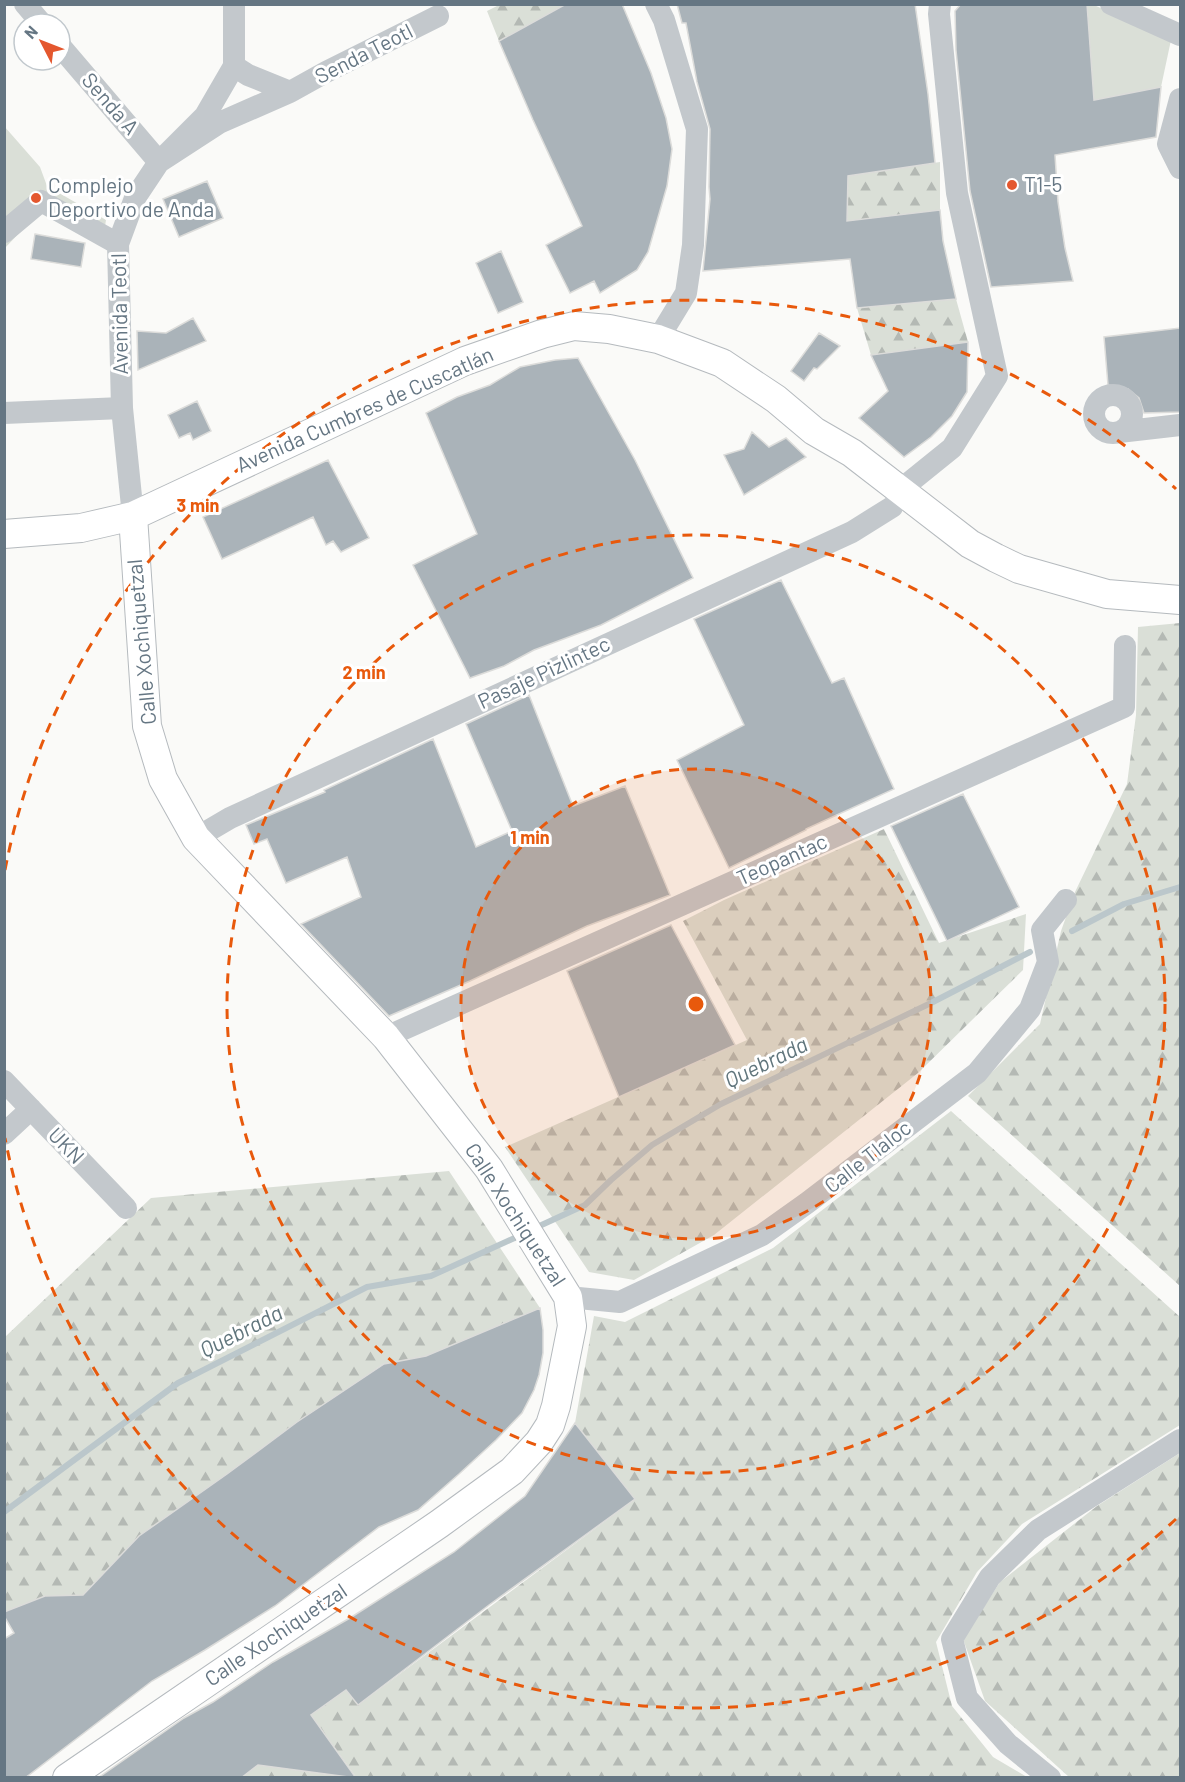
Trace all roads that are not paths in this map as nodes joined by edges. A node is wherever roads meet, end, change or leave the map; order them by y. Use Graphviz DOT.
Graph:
graph roads {
  1 [pos="234,4"];
  2 [pos="656,4"];
  3 [pos="940,4"];
  4 [pos="1110,4"];
  5 [pos="438,16"];
  6 [pos="1180,35"];
  7 [pos="72,60"];
  8 [pos="234,66"];
  9 [pos="290,92"];
  10 [pos="1180,99"];
  11 [pos="159,162"];
  12 [pos="1180,168"];
  13 [pos="4,232"];
  14 [pos="118,244"];
  15 [pos="658,339"];
  16 [pos="122,408"];
  17 [pos="4,412"];
  18 [pos="1180,425"];
  19 [pos="1119,432"];
  20 [pos="896,499"];
  21 [pos="133,516"];
  22 [pos="4,534"];
  23 [pos="1180,600"];
  24 [pos="1180,617"];
  25 [pos="1125,646"];
  26 [pos="196,838"];
  27 [pos="1066,900"];
  28 [pos="386,1037"];
  29 [pos="4,1081"];
  30 [pos="31,1109"];
  31 [pos="4,1134"];
  32 [pos="126,1208"];
  33 [pos="568,1297"];
  34 [pos="1180,1440"];
  35 [pos="67,1778"];
  36 [pos="1050,1778"];
  1 -- 8 [label="street"];
  2 -- 15 [label="street"];
  3 -- 20 [label="street, Pasaje Pizlintec"];
  4 -- 6 [label="street"];
  5 -- 9 [label="street, Senda Teotl"];
  7 -- 11 [label="street, Senda A"];
  8 -- 9 [label="street, Senda Teotl"];
  8 -- 11 [label="street, Avenida Teotl"];
  9 -- 11 [label="street, Senda Teotl"];
  10 -- 12 [label="street"];
  11 -- 14 [label="street, Avenida Teotl"];
  13 -- 14 [label="street"];
  14 -- 16 [label="street, Avenida Teotl"];
  15 -- 20 [label="main road, Avenida Cumbres de Cuscatlán"];
  15 -- 21 [label="main road, Avenida Cumbres de Cuscatlán"];
  16 -- 17 [label="street"];
  16 -- 21 [label="street, Avenida Teotl"];
  18 -- 19 [label="street"];
  20 -- 23 [label="main road, Avenida Cumbres de Cuscatlán"];
  20 -- 24 [label="main road, Avenida Cumbres de Cuscatlán"];
  20 -- 26 [label="street, Pasaje Pizlintec"];
  21 -- 22 [label="main road, Avenida Cumbres de Cuscatlán"];
  21 -- 26 [label="main road, Calle Xochiquetzal"];
  25 -- 28 [label="street, Teopantac"];
  26 -- 28 [label="main road, Calle Xochiquetzal"];
  27 -- 33 [label="street, Calle Tlaloc"];
  28 -- 33 [label="main road, Calle Xochiquetzal"];
  29 -- 30 [label="street"];
  30 -- 31 [label="street, UKN"];
  30 -- 32 [label="street, UKN"];
  33 -- 35 [label="main road, Calle Xochiquetzal"];
  34 -- 36 [label="street"];
}
